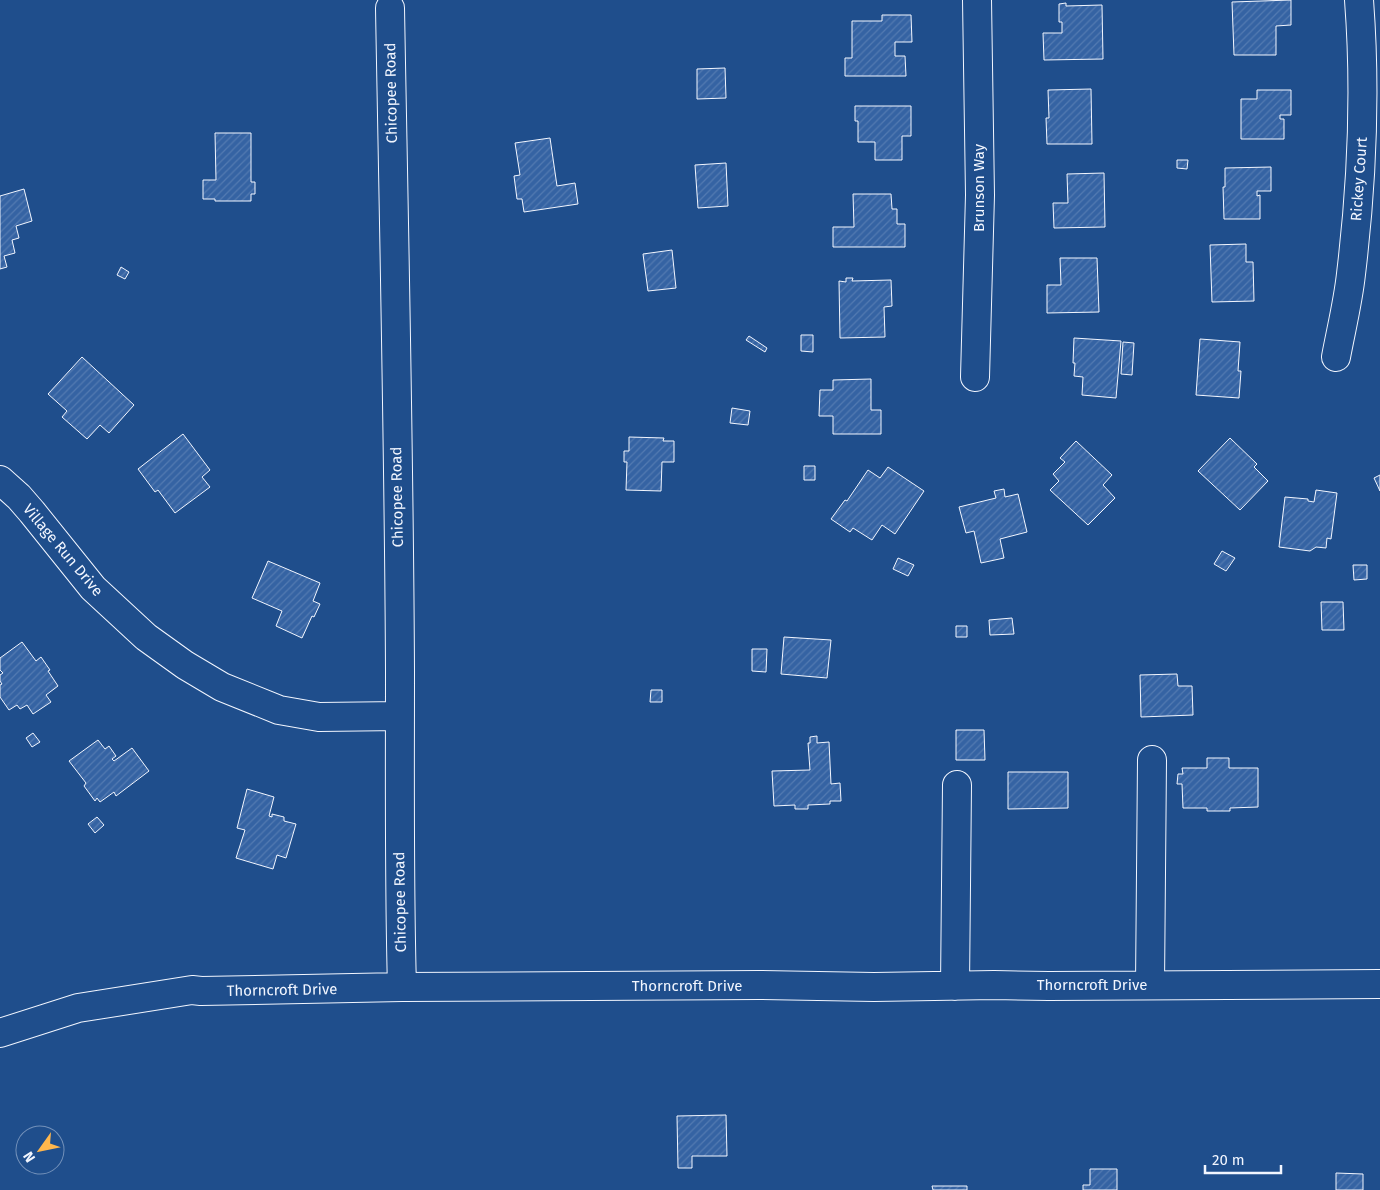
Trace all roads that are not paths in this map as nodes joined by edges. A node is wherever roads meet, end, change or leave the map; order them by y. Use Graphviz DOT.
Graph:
graph roads {
  1 [pos="977,0"];
  2 [pos="1358,0"];
  3 [pos="390,8"];
  4 [pos="1336,357"];
  5 [pos="975,377"];
  6 [pos="0,480"];
  7 [pos="400,716"];
  8 [pos="1152,760"];
  9 [pos="958,785"];
  10 [pos="1380,984"];
  11 [pos="1150,985"];
  12 [pos="955,986"];
  13 [pos="402,987"];
  14 [pos="0,1033"];
  1 -- 5 [label="street, Brunson Way"];
  2 -- 4 [label="street, Rickey Court"];
  3 -- 7 [label="street, Chicopee Road"];
  6 -- 7 [label="street, Village Run Drive"];
  7 -- 13 [label="street, Chicopee Road"];
  8 -- 11 [label="street"];
  9 -- 12 [label="street"];
  10 -- 11 [label="street, Thorncroft Drive"];
  11 -- 12 [label="street, Thorncroft Drive"];
  12 -- 13 [label="street, Thorncroft Drive"];
  13 -- 14 [label="street, Thorncroft Drive"];
}
